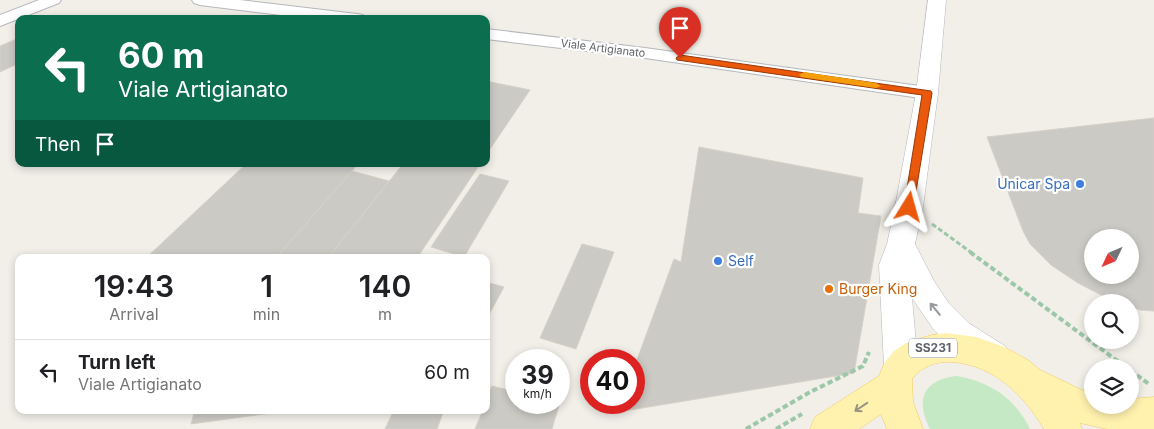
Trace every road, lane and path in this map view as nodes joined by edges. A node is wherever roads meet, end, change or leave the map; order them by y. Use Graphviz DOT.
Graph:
graph roads {
  1 [pos="53,0"];
  2 [pos="200,0"];
  3 [pos="938,0"];
  4 [pos="17,15"];
  5 [pos="325,15"];
  6 [pos="15,16"];
  7 [pos="0,22"];
  8 [pos="490,34"];
  9 [pos="927,93"];
  10 [pos="909,207"];
  11 [pos="901,244"];
  12 [pos="870,350"];
  13 [pos="1115,359"];
  14 [pos="1000,362"];
  15 [pos="898,375"];
  16 [pos="1139,376"];
  17 [pos="1028,380"];
  18 [pos="1154,387"];
  19 [pos="1154,414"];
  20 [pos="746,429"];
  21 [pos="828,429"];
  22 [pos="905,429"];
  23 [pos="1064,429"];
  1 -- 4 [label="street"];
  2 -- 5 [label="street"];
  3 -- 9 [label="street"];
  6 -- 7 [label="street"];
  8 -- 9 [label="street, Viale Artigianato"];
  9 -- 10 [label="street"];
  10 -- 11 [label="street"];
  10 -- 13 [label="path"];
  14 -- 11 [label="street, one-way"];
  11 -- 15 [label="street"];
  12 -- 20 [label="path"];
  14 -- 15 [label="main road, SS231"];
  14 -- 17 [label="main road, SS231"];
  15 -- 21 [label="main road, SS231, one-way"];
  15 -- 22 [label="main road"];
  16 -- 18 [label="path"];
  17 -- 19 [label="main road, SS231"];
  17 -- 23 [label="main road, SS231"];
}
